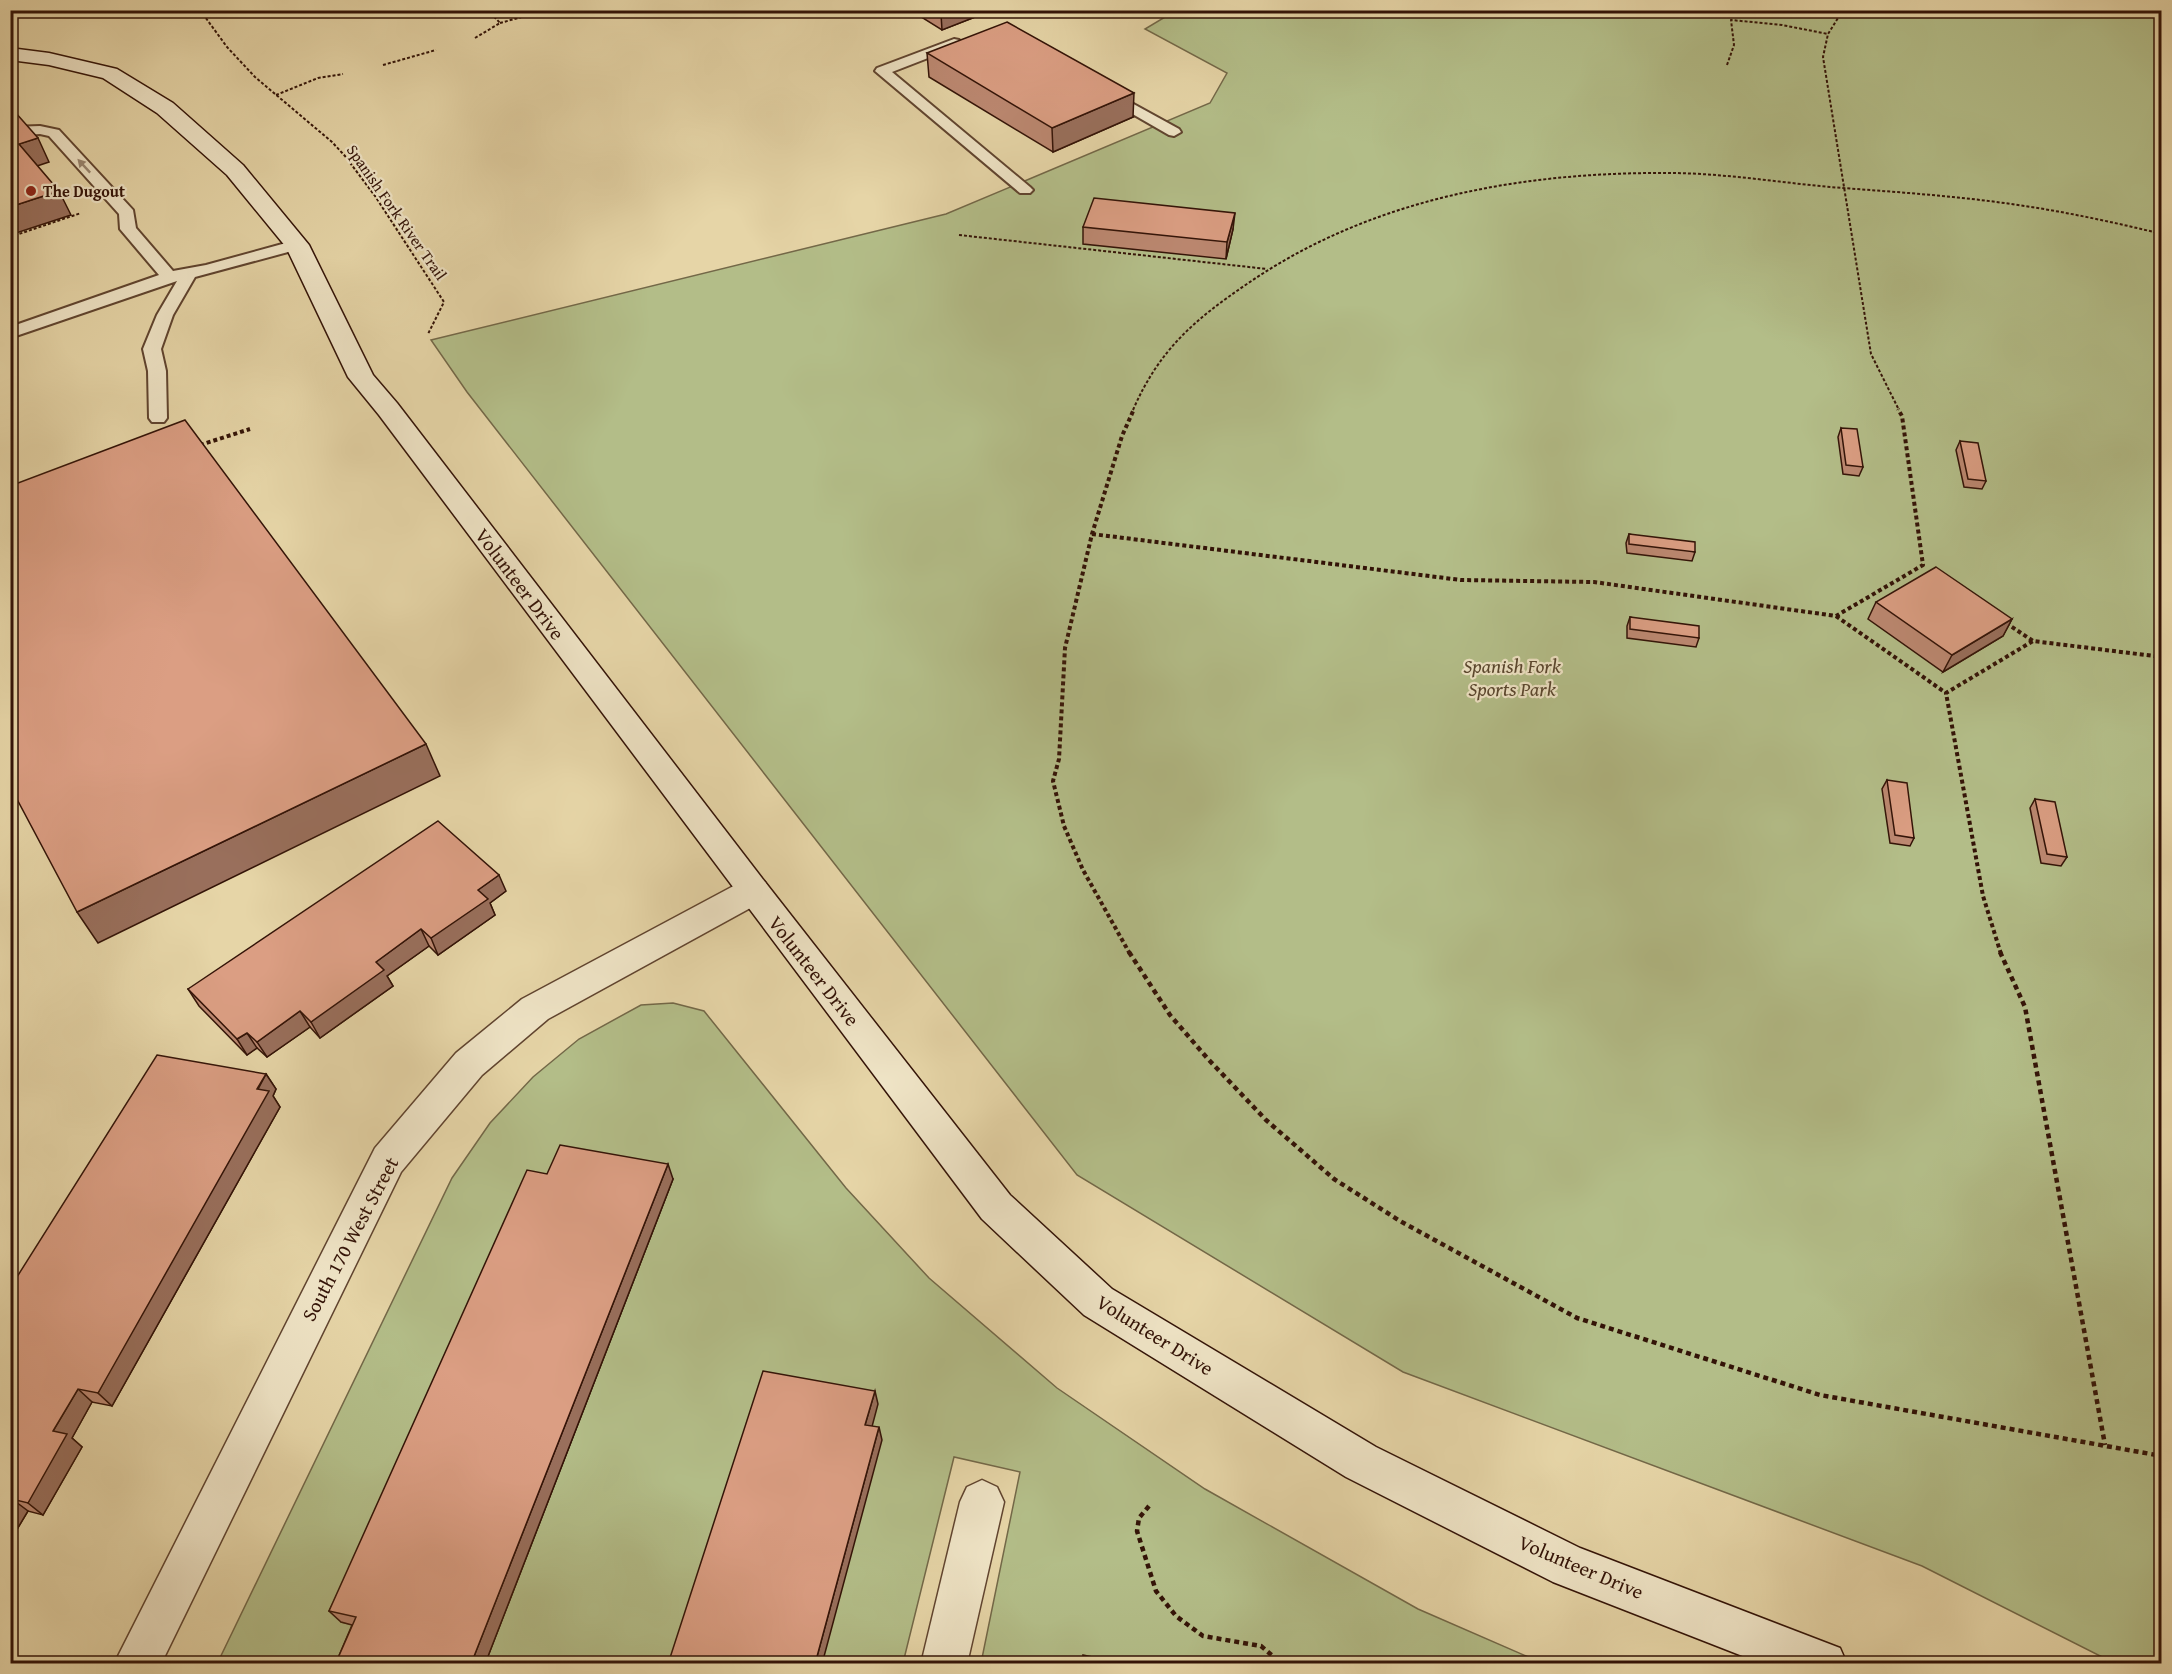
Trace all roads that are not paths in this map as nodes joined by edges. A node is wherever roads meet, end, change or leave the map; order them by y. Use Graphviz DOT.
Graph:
graph roads {
  1 [pos="972,37"];
  2 [pos="10,54"];
  3 [pos="1094,86"];
  4 [pos="10,132"];
  5 [pos="1174,132"];
  6 [pos="1025,190"];
  7 [pos="297,245"];
  8 [pos="190,272"];
  9 [pos="169,277"];
  10 [pos="10,333"];
  11 [pos="158,418"];
  12 [pos="753,891"];
  13 [pos="982,1502"];
  14 [pos="137,1664"];
  15 [pos="944,1664"];
  16 [pos="1824,1664"];
  1 -- 6 [label="lane"];
  2 -- 7 [label="street, Volunteer Drive"];
  3 -- 5 [label="lane"];
  9 -- 4 [label="lane, one-way"];
  7 -- 8 [label="lane"];
  7 -- 12 [label="street, Volunteer Drive"];
  8 -- 9 [label="lane"];
  8 -- 11 [label="lane"];
  9 -- 10 [label="lane"];
  12 -- 14 [label="street, South 170 West Street"];
  12 -- 16 [label="street, Volunteer Drive"];
  13 -- 15 [label="street"];
}
